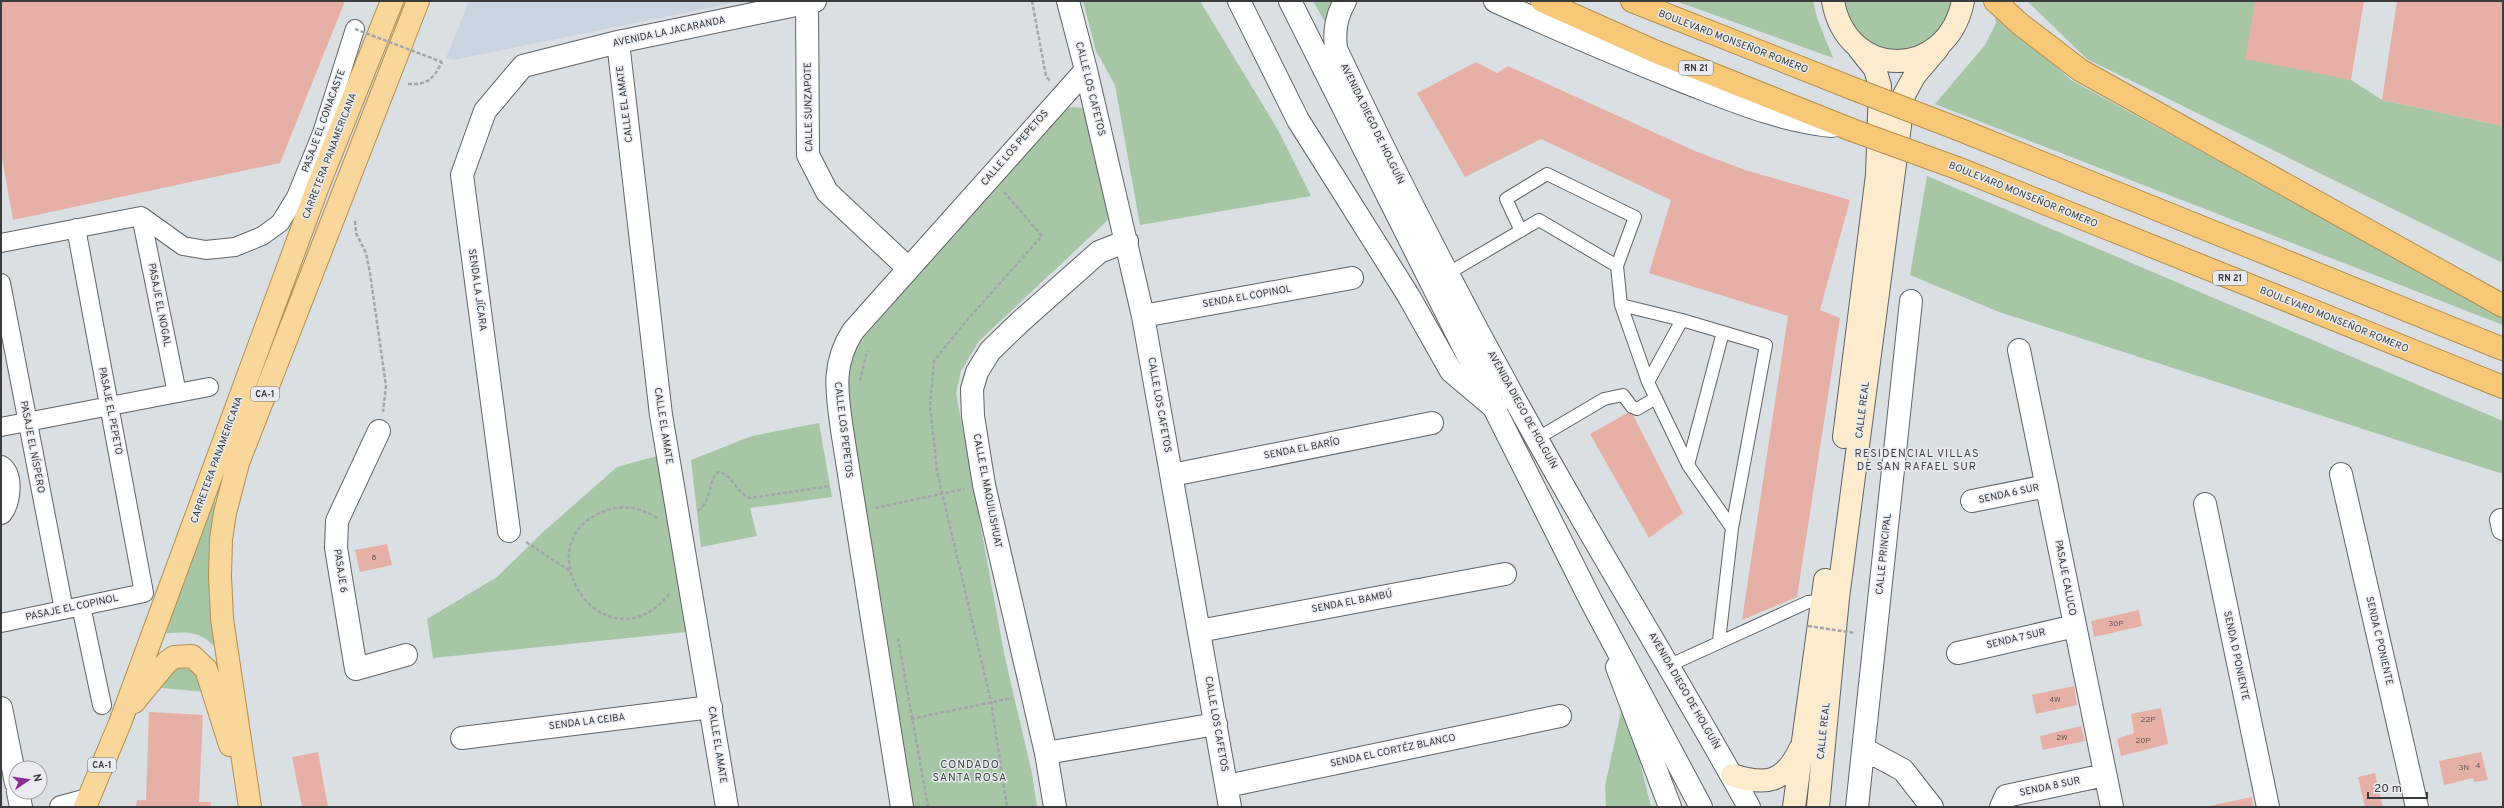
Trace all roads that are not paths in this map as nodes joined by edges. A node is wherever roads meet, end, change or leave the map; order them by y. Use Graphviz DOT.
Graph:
graph roads {
  1 [pos="392,1"];
  2 [pos="418,1"];
  3 [pos="1239,1"];
  4 [pos="1290,1"];
  5 [pos="1345,1"];
  6 [pos="1495,1"];
  7 [pos="1542,1"];
  8 [pos="1632,1"];
  9 [pos="1833,1"];
  10 [pos="1963,1"];
  11 [pos="1995,1"];
  12 [pos="811,2"];
  13 [pos="1069,3"];
  14 [pos="355,29"];
  15 [pos="618,42"];
  16 [pos="1859,48"];
  17 [pos="1938,48"];
  18 [pos="523,66"];
  19 [pos="1086,70"];
  20 [pos="1848,128"];
  21 [pos="141,216"];
  22 [pos="76,228"];
  23 [pos="1521,230"];
  24 [pos="1127,241"];
  25 [pos="1,243"];
  26 [pos="1617,266"];
  27 [pos="908,268"];
  28 [pos="1447,274"];
  29 [pos="1352,278"];
  30 [pos="1,283"];
  31 [pos="1911,301"];
  32 [pos="2500,303"];
  33 [pos="1621,305"];
  34 [pos="1143,316"];
  35 [pos="1682,320"];
  36 [pos="1722,332"];
  37 [pos="2503,349"];
  38 [pos="2019,350"];
  39 [pos="1648,382"];
  40 [pos="209,387"];
  41 [pos="2503,387"];
  42 [pos="177,393"];
  43 [pos="1656,398"];
  44 [pos="109,406"];
  45 [pos="1496,409"];
  46 [pos="27,422"];
  47 [pos="1432,423"];
  48 [pos="1,427"];
  49 [pos="379,430"];
  50 [pos="1538,438"];
  51 [pos="1688,465"];
  52 [pos="1,467"];
  53 [pos="2340,474"];
  54 [pos="1172,475"];
  55 [pos="2047,486"];
  56 [pos="1972,501"];
  57 [pos="2205,504"];
  58 [pos="1,513"];
  59 [pos="1732,528"];
  60 [pos="509,530"];
  61 [pos="1505,574"];
  62 [pos="144,593"];
  63 [pos="1590,598"];
  64 [pos="1822,601"];
  65 [pos="81,606"];
  66 [pos="64,610"];
  67 [pos="1,623"];
  68 [pos="2075,626"];
  69 [pos="1199,631"];
  70 [pos="1719,641"];
  71 [pos="1958,653"];
  72 [pos="406,655"];
  73 [pos="1670,665"];
  74 [pos="102,705"];
  75 [pos="711,707"];
  76 [pos="1,708"];
  77 [pos="1560,716"];
  78 [pos="120,723"];
  79 [pos="1216,724"];
  80 [pos="462,738"];
  81 [pos="1804,740"];
  82 [pos="1864,749"];
  83 [pos="1046,753"];
  84 [pos="11,760"];
  85 [pos="1732,775"];
  86 [pos="2105,775"];
  87 [pos="1229,797"];
  88 [pos="86,804"];
  89 [pos="62,807"];
  90 [pos="250,807"];
  91 [pos="727,807"];
  92 [pos="902,807"];
  93 [pos="1054,807"];
  94 [pos="1670,807"];
  95 [pos="1700,807"];
  96 [pos="1749,807"];
  97 [pos="1794,807"];
  98 [pos="1818,807"];
  99 [pos="1857,807"];
  100 [pos="1932,807"];
  101 [pos="2001,807"];
  102 [pos="2112,807"];
  103 [pos="2268,807"];
  104 [pos="2417,807"];
  1 -- 78 [label="main road, CARRETERA PANAMERICANA / CA-1"];
  2 -- 90 [label="main road, CA-1"];
  3 -- 45 [label="street"];
  4 -- 45 [label="street, AVENIDA DIEGO DE HOLGUÍN"];
  5 -- 28 [label="street, AVENIDA DIEGO DE HOLGUÍN"];
  6 -- 20 [label="street"];
  7 -- 20 [label="highway, BOULEVARD MONSEÑOR ROMERO / RN 21"];
  8 -- 37 [label="highway, BOULEVARD MONSEÑOR ROMERO, bridge"];
  9 -- 16 [label="main road"];
  10 -- 17 [label="main road, CALLE REAL"];
  11 -- 32 [label="highway"];
  12 -- 15 [label="street, AVENIDA LA JACARANDA"];
  12 -- 27 [label="street, CALLE SUNZAPOTE"];
  13 -- 19 [label="street, CALLE LOS CAFETOS"];
  14 -- 21 [label="street, PASAJE EL CONACASTE"];
  15 -- 18 [label="street, AVENIDA LA JACARANDA"];
  15 -- 75 [label="street, CALLE EL AMATE"];
  16 -- 17 [label="main road"];
  16 -- 64 [label="main road, CALLE REAL"];
  17 -- 98 [label="main road, CALLE REAL"];
  18 -- 60 [label="street, SENDA LA JÍCARA"];
  19 -- 24 [label="street, CALLE LOS CAFETOS"];
  19 -- 27 [label="street, CALLE LOS PEPETOS"];
  20 -- 41 [label="highway, BOULEVARD MONSEÑOR ROMERO / RN 21, bridge"];
  21 -- 22 [label="street"];
  21 -- 42 [label="street, PASAJE EL NOGAL"];
  22 -- 25 [label="street"];
  22 -- 44 [label="street, PASAJE EL PEPETO"];
  23 -- 26 [label="lane"];
  23 -- 26 [label="lane"];
  23 -- 28 [label="lane"];
  24 -- 34 [label="street, CALLE LOS CAFETOS"];
  24 -- 83 [label="street, CALLE EL MAQUILISHUAT"];
  26 -- 33 [label="lane"];
  27 -- 92 [label="street, CALLE LOS PEPETOS"];
  28 -- 50 [label="street, AVENIDA DIEGO DE HOLGUÍN"];
  29 -- 34 [label="street, SENDA EL COPINOL"];
  30 -- 46 [label="street, PASAJE EL NÍSPERO"];
  31 -- 82 [label="street, CALLE PRINCIPAL"];
  33 -- 35 [label="lane"];
  33 -- 39 [label="lane"];
  34 -- 54 [label="street, CALLE LOS CAFETOS"];
  35 -- 36 [label="lane"];
  35 -- 39 [label="lane"];
  36 -- 51 [label="lane"];
  36 -- 59 [label="lane"];
  38 -- 55 [label="street, PASAJE CALUCO"];
  39 -- 43 [label="lane"];
  40 -- 42 [label="street"];
  42 -- 44 [label="street"];
  43 -- 50 [label="lane"];
  43 -- 51 [label="lane"];
  44 -- 46 [label="street"];
  44 -- 62 [label="street, PASAJE EL PEPETO"];
  45 -- 63 [label="street, AVENIDA DIEGO DE HOLGUÍN"];
  46 -- 48 [label="street"];
  46 -- 66 [label="street, PASAJE EL NÍSPERO"];
  47 -- 54 [label="street, SENDA EL BARÍO"];
  49 -- 72 [label="street, PASAJE 6"];
  50 -- 73 [label="street, AVENIDA DIEGO DE HOLGUÍN"];
  51 -- 59 [label="lane"];
  52 -- 58 [label="street"];
  53 -- 104 [label="street, SENDA C PONIENTE"];
  54 -- 69 [label="street, CALLE LOS CAFETOS"];
  55 -- 56 [label="street, SENDA 6 SUR"];
  55 -- 68 [label="street, PASAJE CALUCO"];
  57 -- 103 [label="street, SENDA D PONIENTE"];
  59 -- 70 [label="lane"];
  61 -- 69 [label="street, SENDA EL BAMBÚ"];
  62 -- 65 [label="street, PASAJE EL COPINOL"];
  63 -- 94 [label="street"];
  63 -- 95 [label="street, AVENIDA DIEGO DE HOLGUÍN"];
  64 -- 70 [label="lane"];
  64 -- 81 [label="main road, CALLE REAL"];
  65 -- 66 [label="street, PASAJE EL COPINOL"];
  65 -- 74 [label="street"];
  66 -- 67 [label="street, PASAJE EL COPINOL"];
  68 -- 71 [label="street, SENDA 7 SUR"];
  68 -- 86 [label="street, PASAJE CALUCO"];
  69 -- 79 [label="street, CALLE LOS CAFETOS"];
  70 -- 73 [label="lane"];
  73 -- 85 [label="street, AVENIDA DIEGO DE HOLGUÍN"];
  75 -- 80 [label="street, SENDA LA CEIBA"];
  75 -- 91 [label="street, CALLE EL AMATE"];
  76 -- 84 [label="street"];
  77 -- 87 [label="street, SENDA EL CORTÉZ BLANCO"];
  78 -- 88 [label="main road, CARRETERA PANAMERICANA / CA-1"];
  78 -- 90 [label="main road"];
  79 -- 83 [label="street"];
  79 -- 87 [label="street, CALLE LOS CAFETOS"];
  81 -- 85 [label="main road"];
  81 -- 97 [label="main road, CALLE REAL"];
  82 -- 99 [label="street, CALLE PRINCIPAL"];
  82 -- 100 [label="street"];
  83 -- 93 [label="street, CALLE EL MAQUILISHUAT"];
  85 -- 96 [label="street, AVENIDA DIEGO DE HOLGUÍN"];
  86 -- 101 [label="street, SENDA 8 SUR"];
  86 -- 102 [label="street, PASAJE CALUCO"];
  88 -- 89 [label="street"];
}
